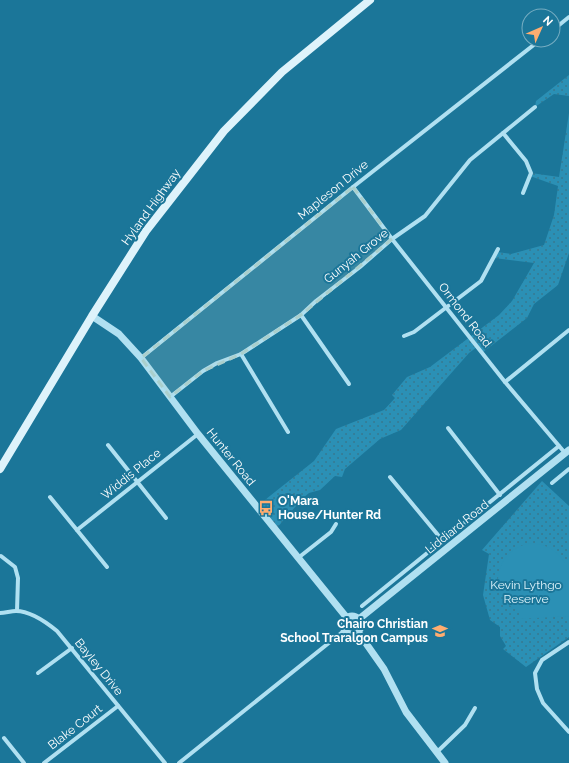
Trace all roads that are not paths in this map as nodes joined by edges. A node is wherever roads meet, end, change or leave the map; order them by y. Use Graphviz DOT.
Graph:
graph roads {
  1 [pos="370,0"];
  2 [pos="569,17"];
  3 [pos="561,24"];
  4 [pos="530,48"];
  5 [pos="535,107"];
  6 [pos="503,133"];
  7 [pos="353,187"];
  8 [pos="523,193"];
  9 [pos="392,239"];
  10 [pos="498,249"];
  11 [pos="447,308"];
  12 [pos="301,315"];
  13 [pos="92,316"];
  14 [pos="569,330"];
  15 [pos="404,336"];
  16 [pos="241,354"];
  17 [pos="141,358"];
  18 [pos="505,382"];
  19 [pos="349,384"];
  20 [pos="170,397"];
  21 [pos="448,428"];
  22 [pos="288,432"];
  23 [pos="198,434"];
  24 [pos="108,445"];
  25 [pos="559,446"];
  26 [pos="567,452"];
  27 [pos="0,468"];
  28 [pos="569,469"];
  29 [pos="390,476"];
  30 [pos="137,482"];
  31 [pos="552,483"];
  32 [pos="500,494"];
  33 [pos="50,497"];
  34 [pos="166,518"];
  35 [pos="336,524"];
  36 [pos="77,530"];
  37 [pos="442,541"];
  38 [pos="1,556"];
  39 [pos="298,558"];
  40 [pos="107,567"];
  41 [pos="362,606"];
  42 [pos="16,611"];
  43 [pos="0,613"];
  44 [pos="347,618"];
  45 [pos="359,620"];
  46 [pos="346,630"];
  47 [pos="358,632"];
  48 [pos="569,642"];
  49 [pos="72,648"];
  50 [pos="38,673"];
  51 [pos="118,706"];
  52 [pos="475,708"];
  53 [pos="569,732"];
  54 [pos="4,738"];
  55 [pos="437,752"];
  56 [pos="24,763"];
  57 [pos="44,763"];
  58 [pos="165,763"];
  59 [pos="179,763"];
  60 [pos="445,763"];
  1 -- 13 [label="main road, Hyland Highway"];
  2 -- 3 [label="street"];
  4 -- 7 [label="street, Mapleson Drive"];
  5 -- 6 [label="street, Gunyah Grove"];
  6 -- 8 [label="street"];
  6 -- 9 [label="street, Gunyah Grove"];
  7 -- 9 [label="street, Ormond Road"];
  7 -- 17 [label="street, Mapleson Drive"];
  9 -- 11 [label="street, Ormond Road"];
  9 -- 12 [label="street, Gunyah Grove"];
  10 -- 11 [label="street"];
  11 -- 15 [label="street"];
  11 -- 18 [label="street, Ormond Road"];
  12 -- 16 [label="street, Gunyah Grove"];
  12 -- 19 [label="street"];
  13 -- 17 [label="street, Hunter Road"];
  13 -- 27 [label="main road, Hyland Highway"];
  14 -- 18 [label="street"];
  16 -- 20 [label="street, Gunyah Grove"];
  16 -- 22 [label="street"];
  17 -- 20 [label="street, Hunter Road"];
  18 -- 25 [label="street, Ormond Road"];
  20 -- 23 [label="street, Hunter Road"];
  21 -- 32 [label="street"];
  23 -- 30 [label="street, Widdis Place"];
  23 -- 39 [label="street, Hunter Road"];
  24 -- 30 [label="street"];
  25 -- 26 [label="street, Ormond Road"];
  25 -- 32 [label="street, Liddiard Road"];
  26 -- 45 [label="street, Liddiard Road"];
  28 -- 31 [label="street"];
  29 -- 37 [label="street"];
  30 -- 34 [label="street"];
  30 -- 36 [label="street, Widdis Place"];
  32 -- 37 [label="street, Liddiard Road"];
  33 -- 36 [label="street"];
  35 -- 39 [label="street"];
  36 -- 40 [label="street"];
  37 -- 41 [label="street, Liddiard Road"];
  38 -- 42 [label="street"];
  39 -- 44 [label="street, Hunter Road"];
  42 -- 43 [label="street, Bayley Drive"];
  42 -- 49 [label="street, Bayley Drive"];
  44 -- 45 [label="street"];
  44 -- 46 [label="street"];
  45 -- 47 [label="street"];
  46 -- 47 [label="street"];
  46 -- 59 [label="street"];
  47 -- 55 [label="street"];
  48 -- 53 [label="street"];
  49 -- 50 [label="street"];
  49 -- 51 [label="street, Bayley Drive"];
  51 -- 57 [label="street, Blake Court"];
  51 -- 58 [label="street, Bayley Drive"];
  52 -- 55 [label="street"];
  54 -- 56 [label="street"];
  55 -- 60 [label="street"];
}
